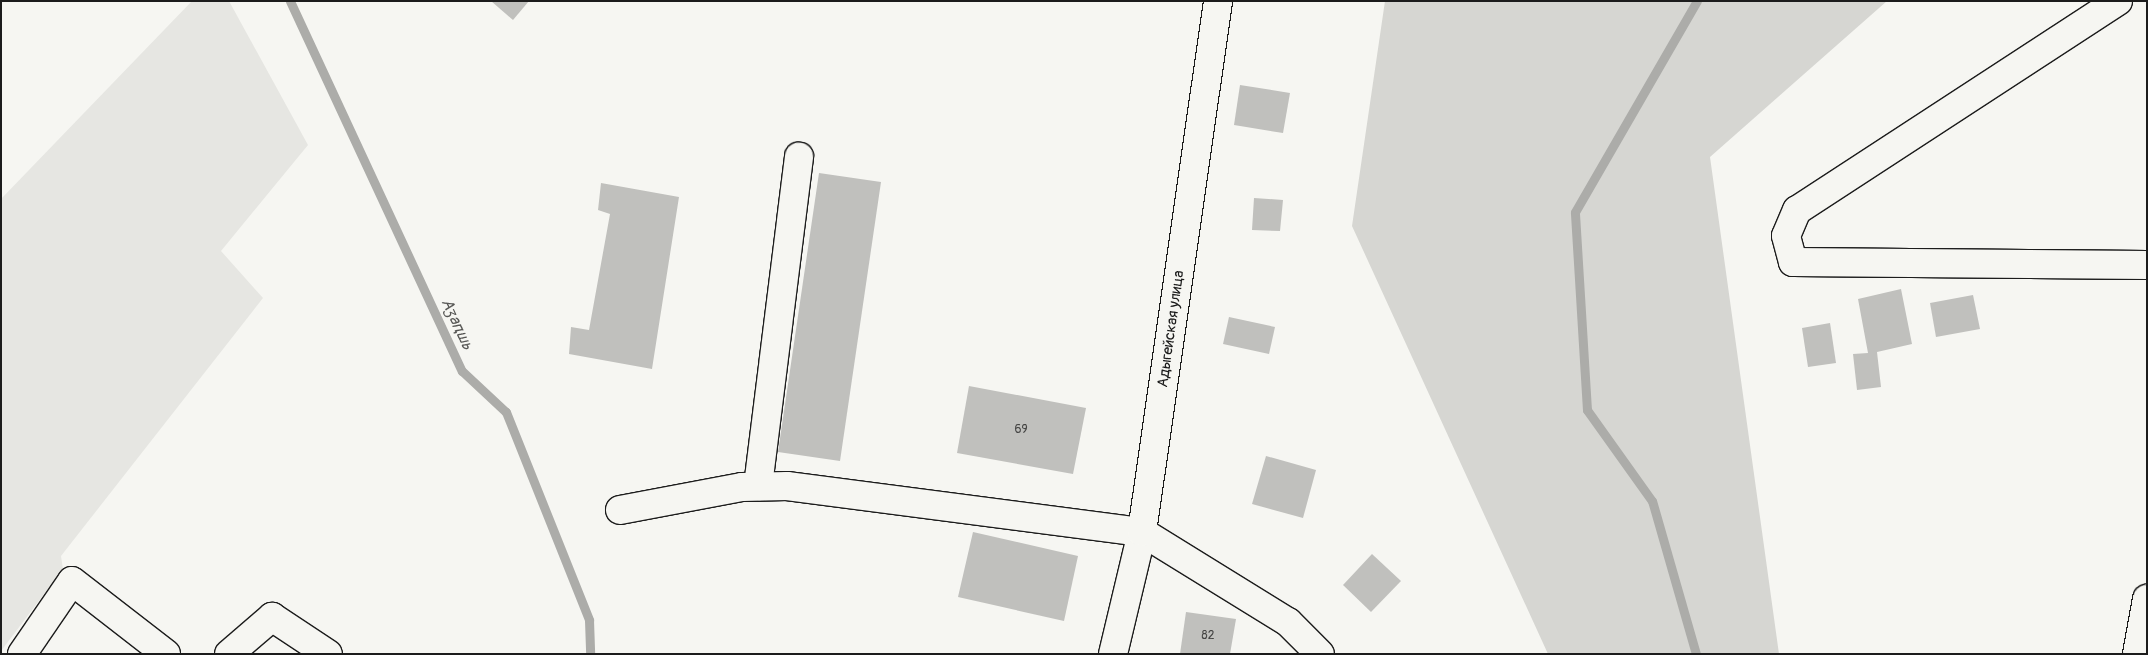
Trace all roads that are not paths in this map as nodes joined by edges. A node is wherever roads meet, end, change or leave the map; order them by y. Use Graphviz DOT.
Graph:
graph roads {
  1 [pos="1218,1"];
  2 [pos="2118,1"];
  3 [pos="800,157"];
  4 [pos="2147,265"];
  5 [pos="758,486"];
  6 [pos="620,510"];
  7 [pos="1142,532"];
  8 [pos="2147,599"];
  9 [pos="2141,644"];
  10 [pos="22,654"];
  11 [pos="166,654"];
  12 [pos="229,654"];
  13 [pos="328,654"];
  14 [pos="1113,654"];
  15 [pos="1320,654"];
  1 -- 7 [label="street, Адыгейская улица"];
  2 -- 4 [label="street"];
  3 -- 5 [label="street"];
  5 -- 6 [label="street"];
  5 -- 7 [label="street"];
  7 -- 14 [label="street, Адыгейская улица"];
  7 -- 15 [label="street"];
  8 -- 9 [label="street"];
  10 -- 11 [label="street"];
  12 -- 13 [label="street"];
}
